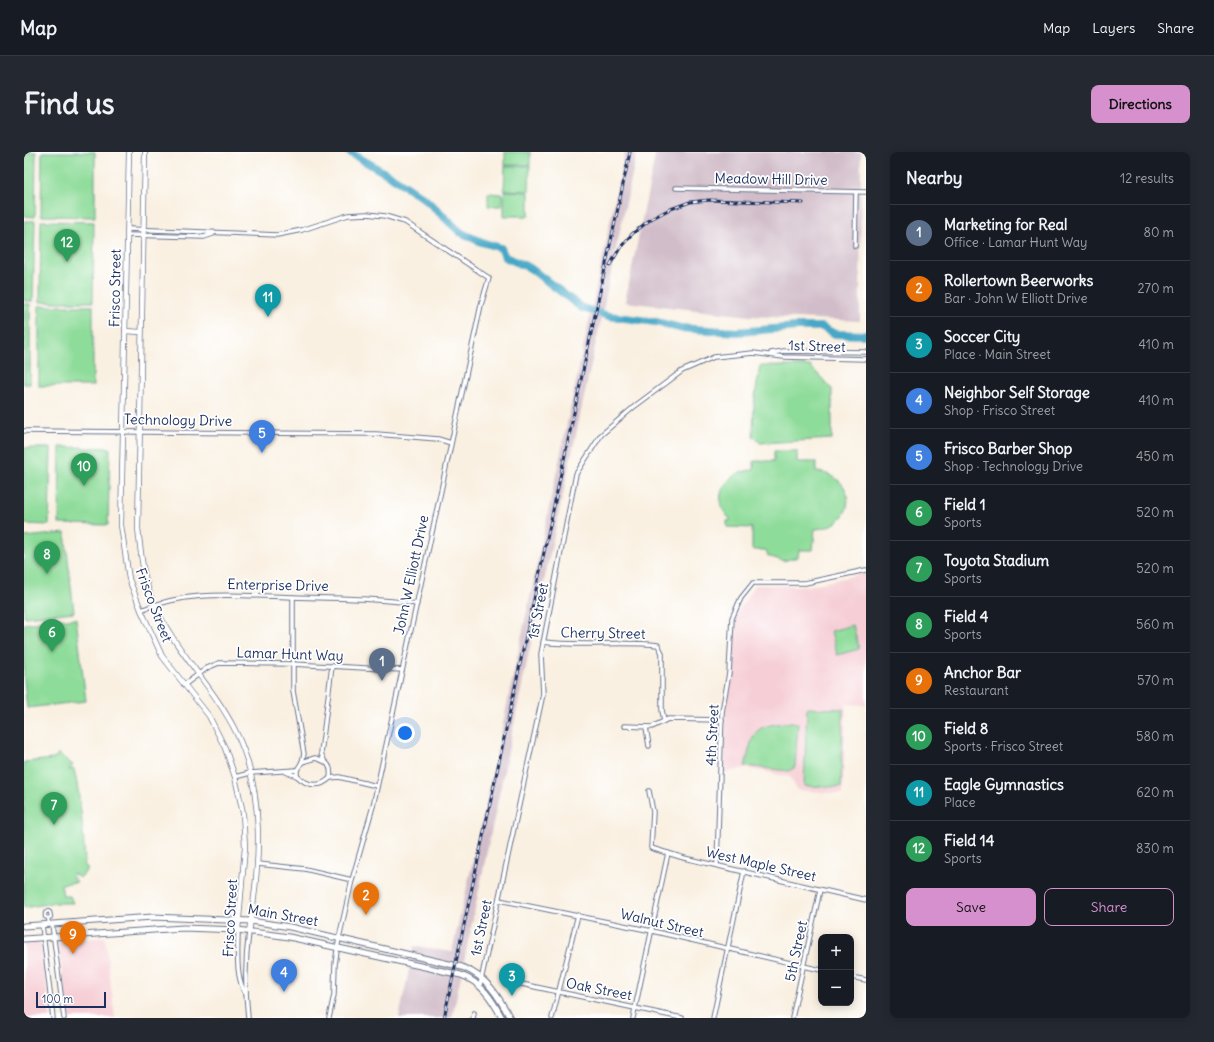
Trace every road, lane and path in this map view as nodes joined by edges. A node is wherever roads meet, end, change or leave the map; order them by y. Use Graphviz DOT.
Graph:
graph roads {
  1 [pos="129,152"];
  2 [pos="145,152"];
  3 [pos="676,188"];
  4 [pos="856,192"];
  5 [pos="866,192"];
  6 [pos="128,229"];
  7 [pos="143,230"];
  8 [pos="212,234"];
  9 [pos="128,235"];
  10 [pos="143,236"];
  11 [pos="855,246"];
  12 [pos="125,331"];
  13 [pos="141,332"];
  14 [pos="856,352"];
  15 [pos="866,352"];
  16 [pos="768,354"];
  17 [pos="856,359"];
  18 [pos="866,359"];
  19 [pos="24,430"];
  20 [pos="124,430"];
  21 [pos="140,430"];
  22 [pos="451,443"];
  23 [pos="866,570"];
  24 [pos="293,597"];
  25 [pos="154,604"];
  26 [pos="416,604"];
  27 [pos="141,610"];
  28 [pos="543,642"];
  29 [pos="292,664"];
  30 [pos="332,666"];
  31 [pos="402,670"];
  32 [pos="198,675"];
  33 [pos="184,685"];
  34 [pos="722,720"];
  35 [pos="664,721"];
  36 [pos="624,726"];
  37 [pos="646,727"];
  38 [pos="649,746"];
  39 [pos="321,753"];
  40 [pos="304,754"];
  41 [pos="315,758"];
  42 [pos="309,760"];
  43 [pos="324,760"];
  44 [pos="302,762"];
  45 [pos="297,770"];
  46 [pos="331,771"];
  47 [pos="285,772"];
  48 [pos="250,774"];
  49 [pos="298,776"];
  50 [pos="235,777"];
  51 [pos="339,777"];
  52 [pos="330,778"];
  53 [pos="377,786"];
  54 [pos="649,791"];
  55 [pos="668,853"];
  56 [pos="258,864"];
  57 [pos="717,864"];
  58 [pos="744,871"];
  59 [pos="352,880"];
  60 [pos="820,890"];
  61 [pos="498,900"];
  62 [pos="866,900"];
  63 [pos="48,910"];
  64 [pos="578,916"];
  65 [pos="239,920"];
  66 [pos="251,921"];
  67 [pos="42,925"];
  68 [pos="50,925"];
  69 [pos="24,926"];
  70 [pos="238,930"];
  71 [pos="652,931"];
  72 [pos="250,932"];
  73 [pos="54,936"];
  74 [pos="44,937"];
  75 [pos="24,938"];
  76 [pos="339,938"];
  77 [pos="338,947"];
  78 [pos="728,949"];
  79 [pos="804,966"];
  80 [pos="818,969"];
  81 [pos="482,977"];
  82 [pos="854,978"];
  83 [pos="866,980"];
  84 [pos="512,982"];
  85 [pos="480,985"];
  86 [pos="560,992"];
  87 [pos="246,994"];
  88 [pos="635,1008"];
  89 [pos="474,1013"];
  90 [pos="53,1018"];
  91 [pos="64,1018"];
  92 [pos="248,1018"];
  93 [pos="329,1018"];
  94 [pos="473,1018"];
  95 [pos="502,1018"];
  96 [pos="510,1018"];
  97 [pos="552,1018"];
  98 [pos="633,1018"];
  99 [pos="682,1018"];
  100 [pos="713,1018"];
  101 [pos="792,1018"];
  1 -- 6 [label="street, Frisco Street"];
  2 -- 7 [label="street, Frisco Street"];
  3 -- 4 [label="street, Meadow Hill Drive"];
  4 -- 5 [label="street, Meadow Hill Drive"];
  4 -- 11 [label="street"];
  6 -- 7 [label="street"];
  6 -- 9 [label="street, Frisco Street"];
  7 -- 8 [label="street"];
  7 -- 10 [label="street, Frisco Street"];
  8 -- 10 [label="street"];
  8 -- 22 [label="street, John W Elliott Drive"];
  9 -- 10 [label="street"];
  9 -- 12 [label="street, Frisco Street"];
  10 -- 13 [label="street, Frisco Street"];
  12 -- 13 [label="street"];
  12 -- 20 [label="street, Frisco Street"];
  13 -- 21 [label="street, Frisco Street"];
  14 -- 15 [label="street, 1st Street"];
  14 -- 16 [label="street, 1st Street"];
  14 -- 17 [label="street"];
  16 -- 17 [label="street, 1st Street"];
  16 -- 28 [label="street, 1st Street"];
  17 -- 18 [label="street, 1st Street"];
  19 -- 20 [label="street, Technology Drive"];
  20 -- 21 [label="street, Technology Drive"];
  20 -- 27 [label="street, Frisco Street"];
  21 -- 22 [label="street, Technology Drive"];
  21 -- 25 [label="street, Frisco Street"];
  22 -- 26 [label="street, John W Elliott Drive"];
  23 -- 34 [label="street, 4th Street"];
  24 -- 25 [label="street, Enterprise Drive"];
  24 -- 26 [label="street, Enterprise Drive"];
  24 -- 29 [label="street"];
  25 -- 27 [label="street, Enterprise Drive"];
  25 -- 32 [label="street, Frisco Street"];
  26 -- 31 [label="street, John W Elliott Drive"];
  27 -- 33 [label="street, Frisco Street"];
  28 -- 35 [label="street, Cherry Street"];
  28 -- 61 [label="street, 1st Street"];
  29 -- 30 [label="street, Lamar Hunt Way"];
  29 -- 32 [label="street, Lamar Hunt Way"];
  29 -- 40 [label="street"];
  30 -- 31 [label="street, Lamar Hunt Way"];
  30 -- 39 [label="street"];
  31 -- 53 [label="street, John W Elliott Drive"];
  32 -- 33 [label="street, Lamar Hunt Way"];
  32 -- 48 [label="street, Frisco Street"];
  33 -- 50 [label="street, Frisco Street"];
  34 -- 35 [label="street"];
  34 -- 57 [label="street, 4th Street"];
  35 -- 37 [label="street"];
  36 -- 37 [label="street"];
  37 -- 38 [label="street"];
  39 -- 41 [label="street"];
  39 -- 43 [label="street"];
  40 -- 42 [label="street"];
  40 -- 44 [label="street"];
  41 -- 42 [label="street"];
  41 -- 43 [label="street"];
  42 -- 44 [label="street"];
  43 -- 46 [label="street"];
  44 -- 45 [label="street"];
  45 -- 47 [label="street"];
  45 -- 49 [label="street"];
  46 -- 51 [label="street"];
  46 -- 52 [label="street"];
  47 -- 48 [label="street"];
  47 -- 49 [label="street"];
  48 -- 50 [label="street"];
  48 -- 56 [label="street, Frisco Street"];
  49 -- 52 [label="street"];
  50 -- 65 [label="street, Frisco Street"];
  51 -- 52 [label="street"];
  51 -- 53 [label="street"];
  53 -- 59 [label="street, John W Elliott Drive"];
  54 -- 55 [label="street, West Maple Street"];
  55 -- 57 [label="street, West Maple Street"];
  55 -- 71 [label="street"];
  56 -- 59 [label="street"];
  56 -- 66 [label="street, Frisco Street"];
  57 -- 58 [label="street, West Maple Street"];
  58 -- 60 [label="street, West Maple Street"];
  58 -- 78 [label="street"];
  59 -- 76 [label="street, John W Elliott Drive"];
  60 -- 62 [label="street, West Maple Street"];
  60 -- 79 [label="street, 5th Street"];
  61 -- 64 [label="street, Walnut Street"];
  61 -- 81 [label="street, 1st Street"];
  63 -- 68 [label="street"];
  64 -- 71 [label="street, Walnut Street"];
  64 -- 86 [label="street"];
  65 -- 66 [label="main road, Main Street"];
  65 -- 68 [label="main road, Main Street"];
  65 -- 70 [label="street, Frisco Street"];
  66 -- 72 [label="street, Frisco Street"];
  66 -- 76 [label="main road, Main Street"];
  67 -- 68 [label="main road, Main Street"];
  67 -- 69 [label="main road, Main Street"];
  67 -- 74 [label="street"];
  68 -- 73 [label="street"];
  70 -- 72 [label="main road, Main Street"];
  70 -- 73 [label="main road, Main Street"];
  70 -- 87 [label="street, Frisco Street"];
  71 -- 78 [label="street, Walnut Street"];
  71 -- 88 [label="street"];
  72 -- 77 [label="main road, Main Street"];
  72 -- 87 [label="street, Frisco Street"];
  73 -- 74 [label="main road, Main Street"];
  73 -- 91 [label="street"];
  74 -- 75 [label="main road, Main Street"];
  74 -- 90 [label="street"];
  76 -- 77 [label="street, John W Elliott Drive"];
  76 -- 81 [label="main road, Main Street"];
  77 -- 85 [label="main road, Main Street"];
  77 -- 93 [label="street, John W Elliott Drive"];
  78 -- 79 [label="street, Walnut Street"];
  78 -- 100 [label="street"];
  79 -- 80 [label="street, Walnut Street"];
  79 -- 101 [label="street, 5th Street"];
  81 -- 85 [label="street, 1st Street"];
  81 -- 96 [label="main road, Main Street"];
  82 -- 83 [label="street"];
  84 -- 86 [label="street, Oak Street"];
  85 -- 95 [label="main road, Main Street"];
  86 -- 88 [label="street, Oak Street"];
  86 -- 97 [label="street"];
  87 -- 92 [label="street, Frisco Street"];
  88 -- 98 [label="street"];
  88 -- 99 [label="street, Oak Street"];
  89 -- 94 [label="street"];
}
